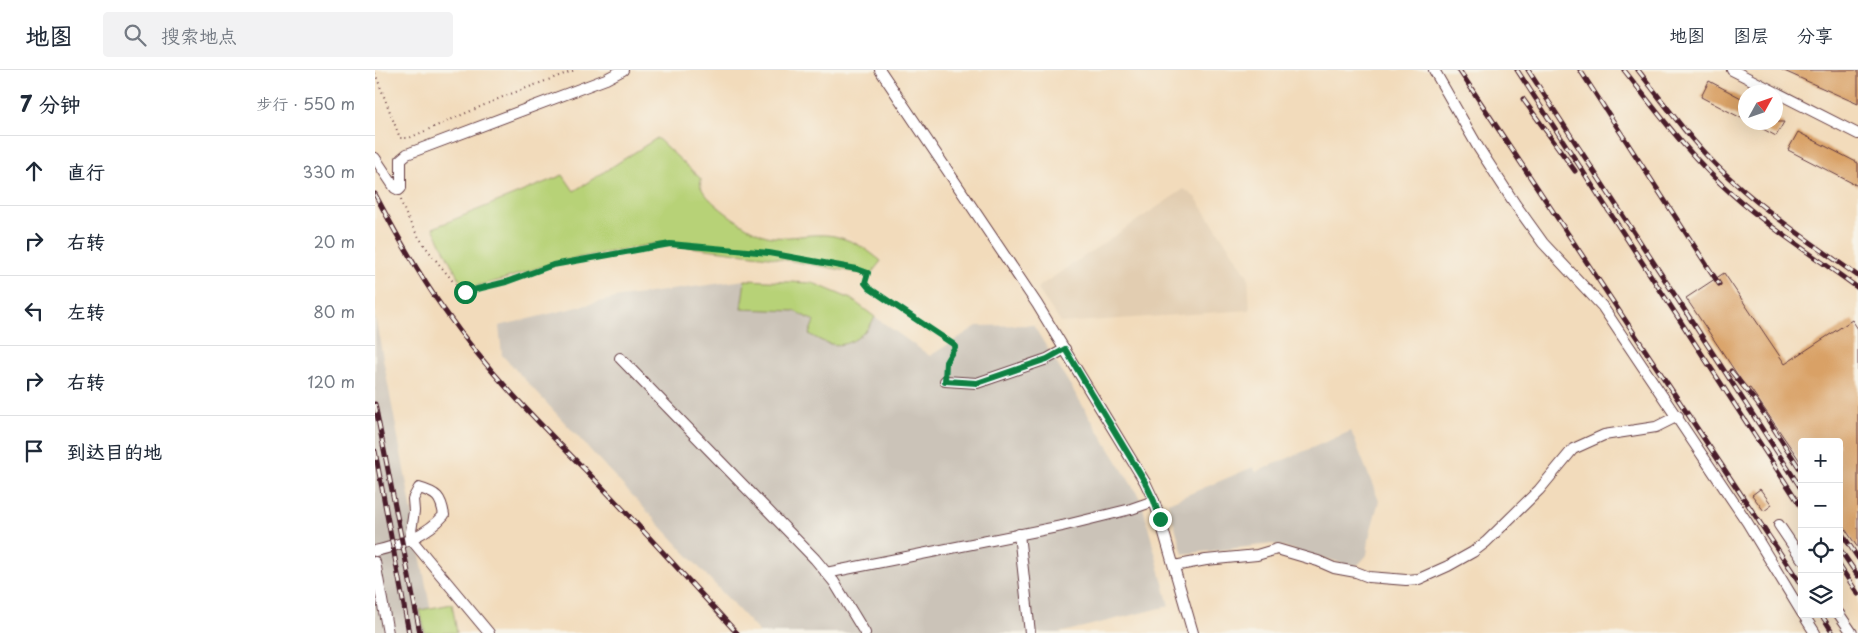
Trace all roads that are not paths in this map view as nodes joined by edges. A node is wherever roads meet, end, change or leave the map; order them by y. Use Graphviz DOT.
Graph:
graph roads {
  1 [pos="623,70"];
  2 [pos="880,70"];
  3 [pos="1433,70"];
  4 [pos="1732,70"];
  5 [pos="1858,134"];
  6 [pos="375,158"];
  7 [pos="1065,349"];
  8 [pos="619,358"];
  9 [pos="945,381"];
  10 [pos="1677,416"];
  11 [pos="1154,501"];
  12 [pos="1779,525"];
  13 [pos="1019,534"];
  14 [pos="410,538"];
  15 [pos="375,551"];
  16 [pos="1798,553"];
  17 [pos="375,562"];
  18 [pos="1173,566"];
  19 [pos="826,573"];
  20 [pos="1798,606"];
  21 [pos="1805,618"];
  22 [pos="1842,618"];
  23 [pos="388,633"];
  24 [pos="489,633"];
  25 [pos="865,633"];
  26 [pos="1030,633"];
  27 [pos="1193,633"];
  28 [pos="1815,633"];
  29 [pos="1852,633"];
  1 -- 6 [label="street"];
  2 -- 7 [label="street"];
  3 -- 10 [label="street"];
  4 -- 5 [label="street"];
  7 -- 9 [label="street"];
  7 -- 11 [label="street"];
  8 -- 19 [label="street"];
  10 -- 18 [label="street"];
  10 -- 20 [label="street"];
  11 -- 13 [label="street"];
  11 -- 18 [label="street"];
  12 -- 16 [label="street"];
  13 -- 19 [label="street"];
  13 -- 26 [label="street"];
  14 -- 14 [label="street"];
  14 -- 15 [label="street"];
  14 -- 24 [label="street"];
  17 -- 23 [label="street"];
  18 -- 27 [label="street"];
  19 -- 25 [label="street"];
  21 -- 28 [label="street"];
  22 -- 29 [label="street"];
}
